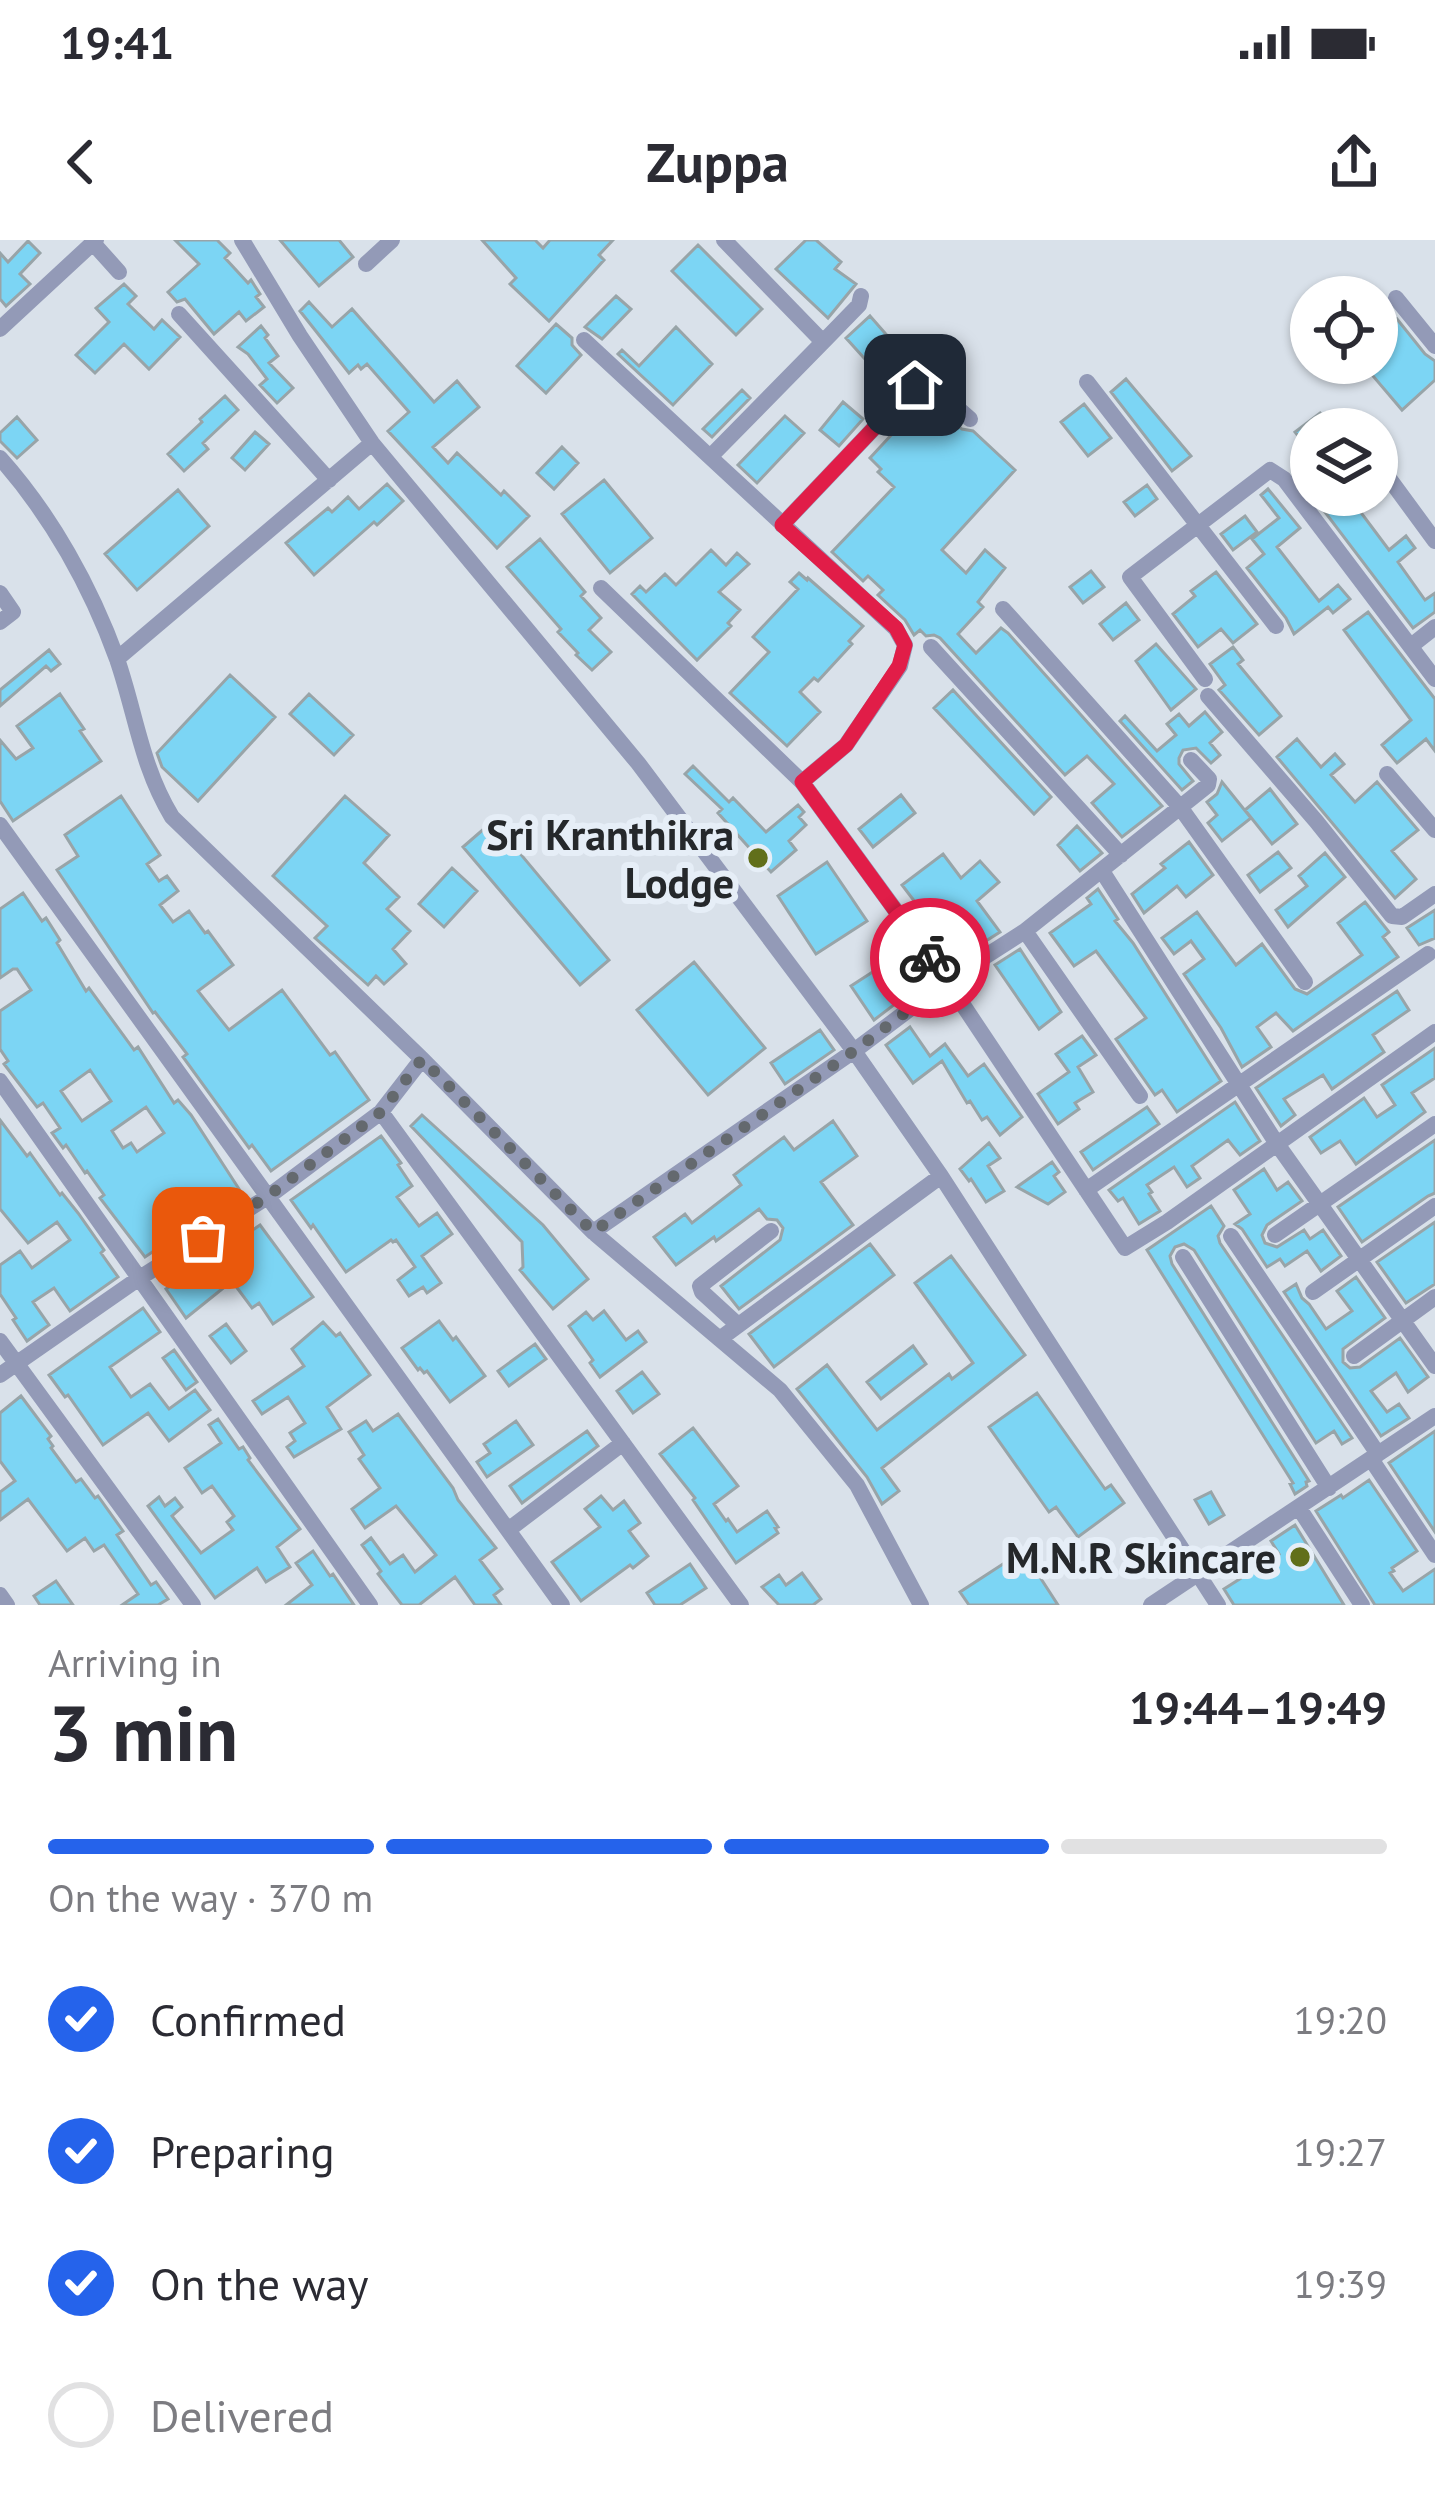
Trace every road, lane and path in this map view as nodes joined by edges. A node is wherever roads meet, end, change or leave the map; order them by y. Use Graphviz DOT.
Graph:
graph roads {
  1 [pos="242,240"];
  2 [pos="392,240"];
  3 [pos="724,240"];
  4 [pos="94,242"];
  5 [pos="366,264"];
  6 [pos="119,272"];
  7 [pos="861,296"];
  8 [pos="1398,300"];
  9 [pos="179,314"];
  10 [pos="0,328"];
  11 [pos="584,340"];
  12 [pos="823,342"];
  13 [pos="1435,346"];
  14 [pos="1087,382"];
  15 [pos="970,418"];
  16 [pos="372,443"];
  17 [pos="710,457"];
  18 [pos="0,458"];
  19 [pos="328,480"];
  20 [pos="1398,491"];
  21 [pos="782,525"];
  22 [pos="1195,525"];
  23 [pos="1435,541"];
  24 [pos="601,588"];
  25 [pos="0,593"];
  26 [pos="1003,610"];
  27 [pos="0,622"];
  28 [pos="1276,626"];
  29 [pos="1435,627"];
  30 [pos="1411,646"];
  31 [pos="931,647"];
  32 [pos="117,659"];
  33 [pos="1435,679"];
  34 [pos="1191,760"];
  35 [pos="1387,774"];
  36 [pos="802,782"];
  37 [pos="1180,807"];
  38 [pos="0,825"];
  39 [pos="1435,830"];
  40 [pos="1121,855"];
  41 [pos="1102,871"];
  42 [pos="1435,894"];
  43 [pos="1025,931"];
  44 [pos="1428,954"];
  45 [pos="947,981"];
  46 [pos="1305,982"];
  47 [pos="1435,1032"];
  48 [pos="854,1051"];
  49 [pos="422,1059"];
  50 [pos="0,1081"];
  51 [pos="1238,1085"];
  52 [pos="1140,1096"];
  53 [pos="381,1112"];
  54 [pos="1435,1124"];
  55 [pos="1277,1144"];
  56 [pos="941,1176"];
  57 [pos="1085,1190"];
  58 [pos="268,1196"];
  59 [pos="1319,1205"];
  60 [pos="1435,1206"];
  61 [pos="771,1231"];
  62 [pos="593,1232"];
  63 [pos="1275,1235"];
  64 [pos="1231,1236"];
  65 [pos="1183,1257"];
  66 [pos="1359,1261"];
  67 [pos="138,1279"];
  68 [pos="1313,1292"];
  69 [pos="1435,1297"];
  70 [pos="1402,1322"];
  71 [pos="738,1325"];
  72 [pos="721,1338"];
  73 [pos="0,1341"];
  74 [pos="1354,1356"];
  75 [pos="16,1364"];
  76 [pos="1435,1366"];
  77 [pos="0,1376"];
  78 [pos="1434,1418"];
  79 [pos="623,1443"];
  80 [pos="1374,1456"];
  81 [pos="1329,1488"];
  82 [pos="1299,1508"];
  83 [pos="508,1530"];
  84 [pos="1435,1556"];
  85 [pos="1196,1574"];
  86 [pos="0,1595"];
  87 [pos="7,1605"];
  88 [pos="193,1605"];
  89 [pos="370,1605"];
  90 [pos="562,1605"];
  91 [pos="741,1605"];
  92 [pos="921,1605"];
  93 [pos="1151,1605"];
  94 [pos="1217,1605"];
  95 [pos="1362,1605"];
  1 -- 16 [label="street"];
  2 -- 5 [label="street"];
  3 -- 12 [label="street"];
  4 -- 6 [label="street"];
  4 -- 10 [label="street"];
  7 -- 12 [label="street"];
  8 -- 13 [label="street"];
  9 -- 19 [label="street"];
  11 -- 17 [label="street"];
  12 -- 17 [label="street"];
  14 -- 22 [label="street"];
  15 -- 21 [label="street"];
  16 -- 19 [label="street"];
  16 -- 48 [label="street"];
  17 -- 21 [label="street"];
  18 -- 32 [label="street"];
  19 -- 32 [label="street"];
  20 -- 23 [label="street"];
  21 -- 36 [label="street"];
  22 -- 28 [label="street"];
  22 -- 30 [label="street"];
  22 -- 42 [label="street"];
  24 -- 36 [label="street"];
  25 -- 27 [label="street"];
  26 -- 37 [label="street"];
  29 -- 30 [label="street"];
  30 -- 33 [label="street"];
  31 -- 40 [label="street"];
  32 -- 49 [label="street"];
  34 -- 37 [label="street"];
  35 -- 39 [label="street"];
  36 -- 45 [label="street"];
  37 -- 40 [label="street"];
  37 -- 46 [label="street"];
  38 -- 58 [label="street"];
  40 -- 41 [label="street"];
  41 -- 43 [label="street"];
  41 -- 51 [label="street"];
  43 -- 45 [label="street"];
  43 -- 52 [label="street"];
  44 -- 51 [label="street"];
  45 -- 48 [label="street"];
  45 -- 57 [label="street"];
  47 -- 55 [label="street"];
  48 -- 56 [label="street"];
  48 -- 62 [label="street"];
  49 -- 53 [label="street"];
  49 -- 62 [label="street"];
  50 -- 67 [label="street"];
  51 -- 55 [label="street"];
  51 -- 57 [label="street"];
  53 -- 58 [label="street"];
  53 -- 79 [label="street"];
  54 -- 59 [label="street"];
  55 -- 57 [label="street"];
  55 -- 59 [label="street"];
  56 -- 71 [label="street"];
  56 -- 85 [label="street"];
  58 -- 67 [label="street"];
  58 -- 83 [label="street"];
  59 -- 63 [label="street"];
  59 -- 66 [label="street"];
  60 -- 66 [label="street"];
  61 -- 71 [label="street"];
  62 -- 72 [label="street"];
  64 -- 80 [label="street"];
  65 -- 81 [label="street"];
  66 -- 68 [label="street"];
  66 -- 70 [label="street"];
  67 -- 75 [label="street"];
  67 -- 89 [label="street"];
  69 -- 70 [label="street"];
  70 -- 74 [label="street"];
  70 -- 76 [label="street"];
  71 -- 72 [label="street"];
  72 -- 92 [label="street"];
  73 -- 75 [label="street"];
  75 -- 77 [label="street"];
  75 -- 88 [label="street"];
  78 -- 80 [label="street"];
  79 -- 83 [label="street"];
  79 -- 91 [label="street"];
  80 -- 81 [label="street"];
  80 -- 84 [label="street"];
  81 -- 82 [label="street"];
  82 -- 85 [label="street"];
  82 -- 95 [label="street"];
  83 -- 90 [label="street"];
  85 -- 93 [label="street"];
  85 -- 94 [label="street"];
  86 -- 87 [label="street"];
}
